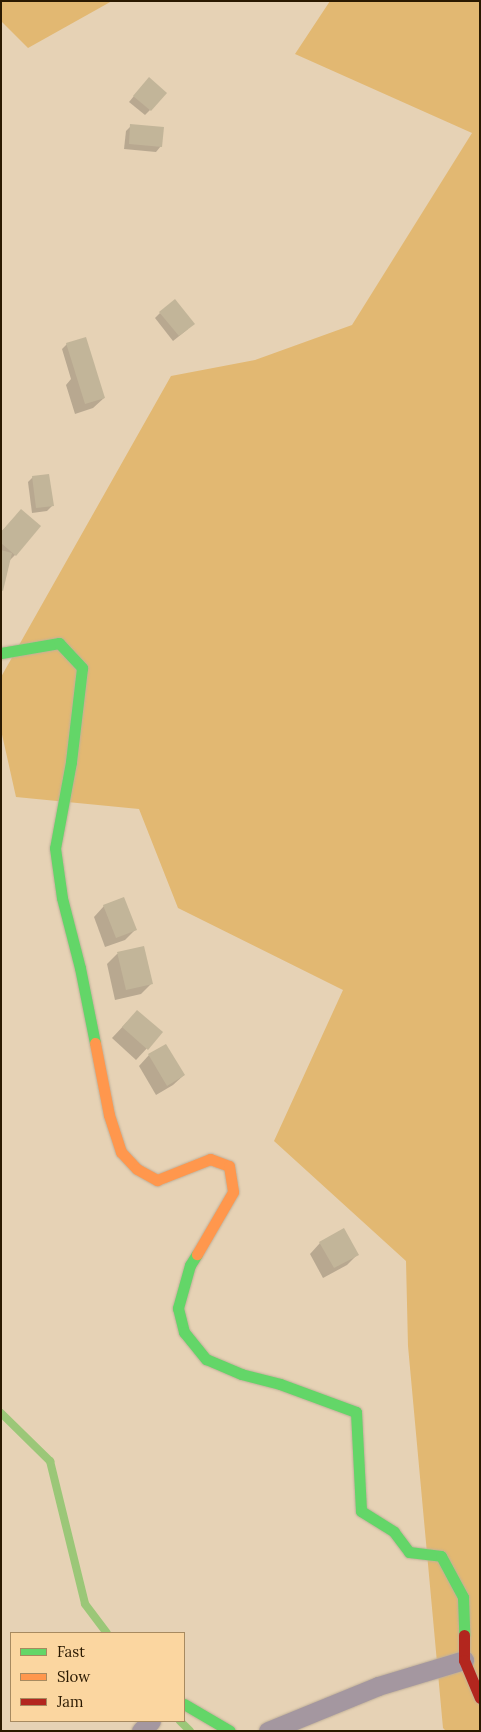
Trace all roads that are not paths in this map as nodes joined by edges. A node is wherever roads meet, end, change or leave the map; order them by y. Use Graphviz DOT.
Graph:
graph roads {
  1 [pos="1,653"];
  2 [pos="464,1660"];
  3 [pos="480,1698"];
  4 [pos="185,1705"];
  5 [pos="150,1722"];
  6 [pos="141,1731"];
  7 [pos="230,1731"];
  8 [pos="268,1731"];
  1 -- 2 [label="street"];
  2 -- 3 [label="street"];
  2 -- 8 [label="street"];
  4 -- 7 [label="street"];
  5 -- 6 [label="street"];
}
